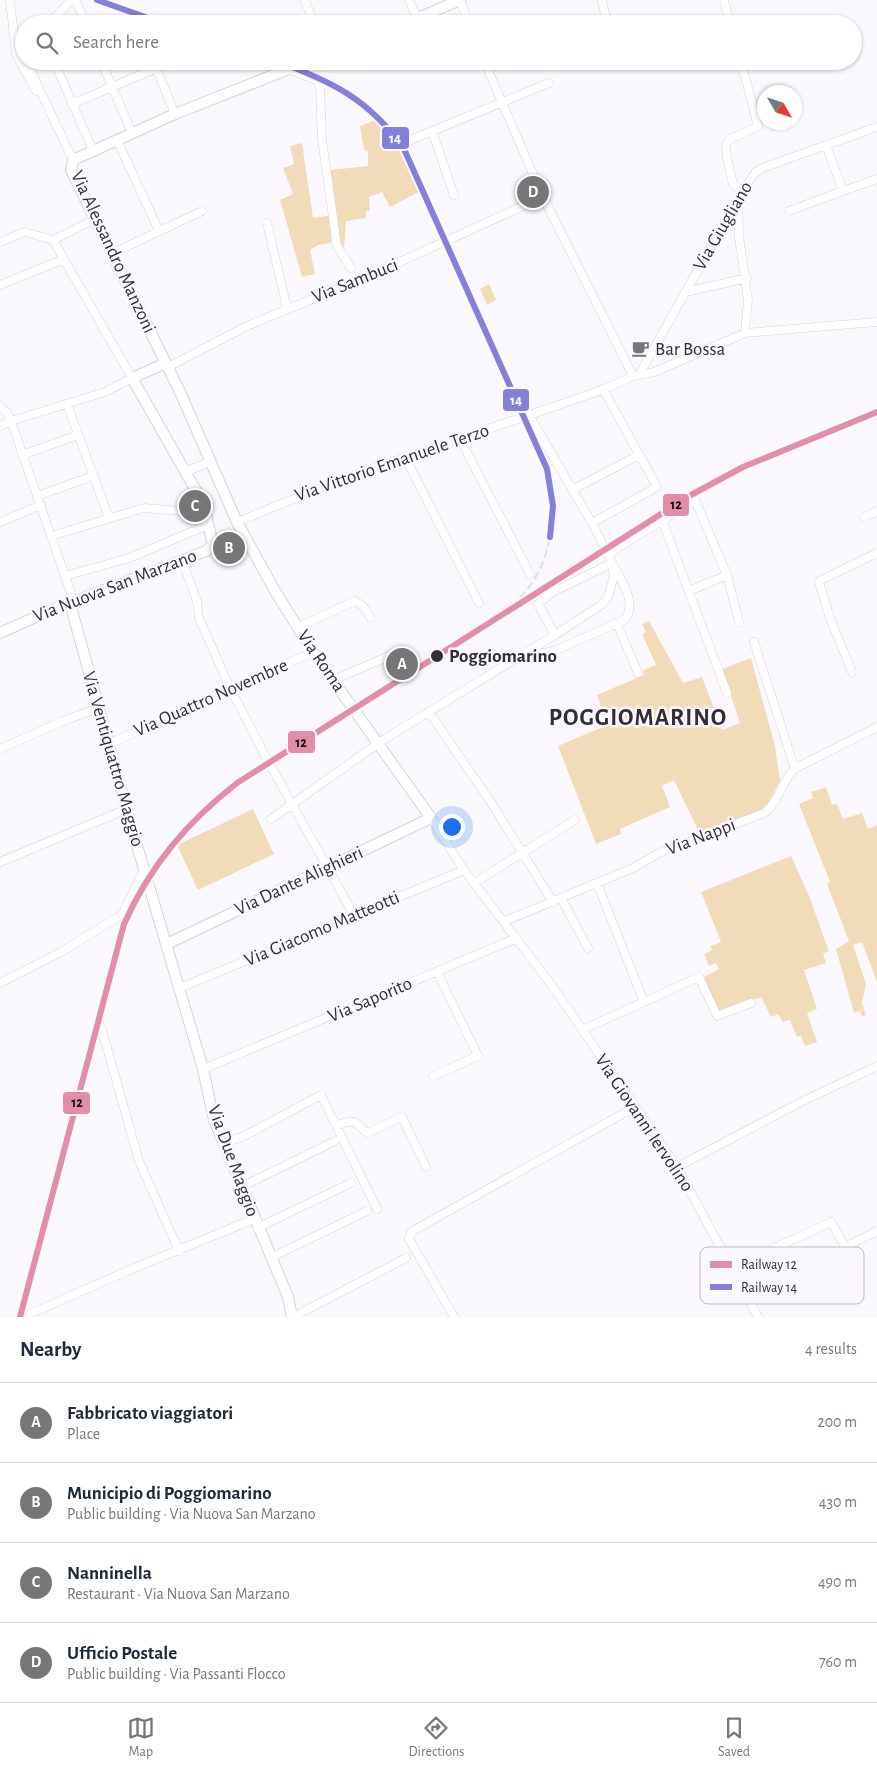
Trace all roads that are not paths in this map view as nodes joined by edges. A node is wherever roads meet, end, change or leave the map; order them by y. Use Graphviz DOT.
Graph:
graph roads {
  1 [pos="10,0"];
  2 [pos="72,0"];
  3 [pos="305,0"];
  4 [pos="409,0"];
  5 [pos="460,0"];
  6 [pos="602,0"];
  7 [pos="724,0"];
  8 [pos="58,15"];
  9 [pos="82,15"];
  10 [pos="311,15"];
  11 [pos="416,15"];
  12 [pos="424,15"];
  13 [pos="466,15"];
  14 [pos="605,15"];
  15 [pos="728,15"];
  16 [pos="15,45"];
  17 [pos="23,70"];
  18 [pos="30,70"];
  19 [pos="58,70"];
  20 [pos="105,70"];
  21 [pos="145,70"];
  22 [pos="157,70"];
  23 [pos="285,70"];
  24 [pos="291,70"];
  25 [pos="488,70"];
  26 [pos="743,70"];
  27 [pos="549,83"];
  28 [pos="112,87"];
  29 [pos="42,95"];
  30 [pos="501,102"];
  31 [pos="72,104"];
  32 [pos="175,114"];
  33 [pos="877,126"];
  34 [pos="432,131"];
  35 [pos="132,133"];
  36 [pos="117,140"];
  37 [pos="408,141"];
  38 [pos="826,145"];
  39 [pos="93,151"];
  40 [pos="73,160"];
  41 [pos="877,179"];
  42 [pos="742,191"];
  43 [pos="843,191"];
  44 [pos="454,195"];
  45 [pos="543,197"];
  46 [pos="738,200"];
  47 [pos="202,211"];
  48 [pos="789,211"];
  49 [pos="95,219"];
  50 [pos="267,223"];
  51 [pos="159,231"];
  52 [pos="53,240"];
  53 [pos="0,242"];
  54 [pos="111,254"];
  55 [pos="64,258"];
  56 [pos="350,268"];
  57 [pos="747,278"];
  58 [pos="0,285"];
  59 [pos="686,292"];
  60 [pos="288,308"];
  61 [pos="877,322"];
  62 [pos="745,334"];
  63 [pos="167,365"];
  64 [pos="638,373"];
  65 [pos="132,378"];
  66 [pos="603,389"];
  67 [pos="67,404"];
  68 [pos="0,406"];
  69 [pos="529,415"];
  70 [pos="11,421"];
  71 [pos="0,426"];
  72 [pos="78,435"];
  73 [pos="460,439"];
  74 [pos="22,455"];
  75 [pos="639,455"];
  76 [pos="405,457"];
  77 [pos="212,462"];
  78 [pos="185,472"];
  79 [pos="93,476"];
  80 [pos="572,490"];
  81 [pos="37,496"];
  82 [pos="41,505"];
  83 [pos="877,511"];
  84 [pos="205,513"];
  85 [pos="864,517"];
  86 [pos="109,518"];
  87 [pos="662,520"];
  88 [pos="0,522"];
  89 [pos="237,522"];
  90 [pos="592,524"];
  91 [pos="208,525"];
  92 [pos="51,536"];
  93 [pos="877,553"];
  94 [pos="608,554"];
  95 [pos="182,560"];
  96 [pos="612,563"];
  97 [pos="530,574"];
  98 [pos="727,575"];
  99 [pos="65,576"];
  100 [pos="689,591"];
  101 [pos="70,603"];
  102 [pos="479,603"];
  103 [pos="370,617"];
  104 [pos="739,622"];
  105 [pos="617,624"];
  106 [pos="298,627"];
  107 [pos="0,633"];
  108 [pos="555,635"];
  109 [pos="754,642"];
  110 [pos="403,650"];
  111 [pos="313,652"];
  112 [pos="517,658"];
  113 [pos="852,672"];
  114 [pos="638,673"];
  115 [pos="333,680"];
  116 [pos="230,688"];
  117 [pos="727,693"];
  118 [pos="98,708"];
  119 [pos="429,712"];
  120 [pos="877,727"];
  121 [pos="109,744"];
  122 [pos="377,744"];
  123 [pos="0,749"];
  124 [pos="795,769"];
  125 [pos="292,805"];
  126 [pos="127,809"];
  127 [pos="431,818"];
  128 [pos="271,819"];
  129 [pos="574,820"];
  130 [pos="523,854"];
  131 [pos="0,862"];
  132 [pos="328,867"];
  133 [pos="144,870"];
  134 [pos="464,870"];
  135 [pos="474,883"];
  136 [pos="597,883"];
  137 [pos="562,898"];
  138 [pos="553,902"];
  139 [pos="354,915"];
  140 [pos="505,921"];
  141 [pos="517,938"];
  142 [pos="167,944"];
  143 [pos="588,948"];
  144 [pos="437,972"];
  145 [pos="0,983"];
  146 [pos="180,988"];
  147 [pos="644,1002"];
  148 [pos="751,1003"];
  149 [pos="102,1030"];
  150 [pos="582,1030"];
  151 [pos="877,1066"];
  152 [pos="203,1070"];
  153 [pos="433,1076"];
  154 [pos="635,1107"];
  155 [pos="336,1126"];
  156 [pos="335,1141"];
  157 [pos="223,1144"];
  158 [pos="677,1167"];
  159 [pos="426,1168"];
  160 [pos="351,1184"];
  161 [pos="241,1187"];
  162 [pos="377,1209"];
  163 [pos="367,1211"];
  164 [pos="256,1224"];
  165 [pos="877,1231"];
  166 [pos="720,1247"];
  167 [pos="776,1247"];
  168 [pos="845,1247"];
  169 [pos="845,1247"];
  170 [pos="179,1251"];
  171 [pos="270,1258"];
  172 [pos="406,1258"];
  173 [pos="751,1304"];
  174 [pos="26,1315"];
  175 [pos="293,1317"];
  176 [pos="454,1317"];
  177 [pos="758,1317"];
  1 -- 16 [label="street"];
  2 -- 8 [label="street"];
  2 -- 9 [label="street"];
  3 -- 10 [label="street"];
  4 -- 11 [label="street"];
  5 -- 12 [label="main road"];
  5 -- 13 [label="street"];
  6 -- 14 [label="street"];
  7 -- 15 [label="street"];
  17 -- 29 [label="street"];
  18 -- 29 [label="street"];
  19 -- 31 [label="street"];
  20 -- 28 [label="street"];
  21 -- 28 [label="street"];
  22 -- 32 [label="street"];
  23 -- 32 [label="main road, Via Alessandro Manzoni"];
  24 -- 56 [label="street"];
  25 -- 30 [label="street"];
  26 -- 42 [label="street"];
  27 -- 30 [label="street"];
  28 -- 31 [label="street"];
  28 -- 35 [label="street"];
  29 -- 40 [label="street"];
  30 -- 34 [label="street"];
  30 -- 45 [label="street"];
  31 -- 39 [label="street"];
  32 -- 35 [label="main road, Via Alessandro Manzoni"];
  33 -- 38 [label="street, Via Giugliano"];
  34 -- 37 [label="street"];
  34 -- 44 [label="street"];
  35 -- 36 [label="main road, Via Alessandro Manzoni"];
  36 -- 39 [label="main road, Via Alessandro Manzoni"];
  36 -- 51 [label="street"];
  38 -- 42 [label="street, Via Giugliano"];
  38 -- 43 [label="street"];
  39 -- 40 [label="main road, Via Alessandro Manzoni"];
  40 -- 49 [label="main road, Via Alessandro Manzoni"];
  41 -- 43 [label="street"];
  42 -- 46 [label="street, Via Giugliano"];
  43 -- 48 [label="street"];
  45 -- 60 [label="street, Via Sambuci"];
  45 -- 64 [label="street"];
  46 -- 57 [label="street"];
  46 -- 59 [label="street, Via Giugliano"];
  47 -- 51 [label="street"];
  49 -- 52 [label="street"];
  49 -- 54 [label="main road, Via Alessandro Manzoni"];
  50 -- 60 [label="street"];
  51 -- 54 [label="street"];
  52 -- 53 [label="street"];
  52 -- 55 [label="street"];
  54 -- 63 [label="main road, Via Alessandro Manzoni"];
  55 -- 58 [label="street"];
  55 -- 65 [label="street"];
  57 -- 59 [label="street"];
  57 -- 62 [label="street"];
  59 -- 64 [label="street, Via Giugliano"];
  60 -- 63 [label="street, Via Sambuci"];
  61 -- 62 [label="street, Via Vittorio Emanuele Terzo"];
  62 -- 64 [label="street, Via Vittorio Emanuele Terzo"];
  63 -- 65 [label="main road"];
  63 -- 77 [label="main road, Via Alessandro Manzoni"];
  64 -- 66 [label="street, Via Vittorio Emanuele Terzo"];
  65 -- 67 [label="street"];
  65 -- 78 [label="main road, Via Nuova San Marzano"];
  66 -- 69 [label="street, Via Vittorio Emanuele Terzo"];
  66 -- 75 [label="street"];
  67 -- 70 [label="street"];
  67 -- 72 [label="street"];
  68 -- 70 [label="street"];
  69 -- 73 [label="street, Via Vittorio Emanuele Terzo"];
  69 -- 80 [label="street"];
  70 -- 71 [label="street"];
  70 -- 74 [label="street"];
  72 -- 74 [label="street"];
  72 -- 79 [label="street"];
  73 -- 76 [label="street, Via Vittorio Emanuele Terzo"];
  73 -- 97 [label="street"];
  74 -- 81 [label="street"];
  75 -- 80 [label="street"];
  75 -- 90 [label="street"];
  76 -- 89 [label="street, Via Vittorio Emanuele Terzo"];
  76 -- 102 [label="street"];
  77 -- 78 [label="street"];
  77 -- 89 [label="main road, Via Alessandro Manzoni"];
  78 -- 84 [label="main road, Via Nuova San Marzano"];
  79 -- 81 [label="street"];
  79 -- 86 [label="street"];
  80 -- 90 [label="street"];
  81 -- 82 [label="street"];
  82 -- 88 [label="street"];
  82 -- 92 [label="street"];
  83 -- 85 [label="street"];
  84 -- 86 [label="street"];
  84 -- 91 [label="main road, Via Nuova San Marzano"];
  86 -- 92 [label="street"];
  87 -- 94 [label="street"];
  87 -- 98 [label="street"];
  87 -- 100 [label="street"];
  89 -- 106 [label="main road, Via Roma"];
  90 -- 94 [label="street"];
  91 -- 95 [label="main road, Via Nuova San Marzano"];
  91 -- 99 [label="street"];
  92 -- 99 [label="street"];
  93 -- 113 [label="street"];
  94 -- 96 [label="street"];
  95 -- 101 [label="main road, Via Nuova San Marzano"];
  95 -- 116 [label="street"];
  96 -- 105 [label="street"];
  96 -- 108 [label="street"];
  96 -- 108 [label="street"];
  98 -- 100 [label="street"];
  98 -- 104 [label="street"];
  99 -- 101 [label="street"];
  100 -- 117 [label="street"];
  101 -- 107 [label="main road, Via Nuova San Marzano"];
  101 -- 118 [label="main road, Via Ventiquattro Maggio"];
  103 -- 106 [label="street"];
  105 -- 112 [label="street"];
  105 -- 114 [label="street"];
  106 -- 111 [label="main road, Via Roma"];
  108 -- 112 [label="street"];
  109 -- 124 [label="street"];
  110 -- 115 [label="street"];
  111 -- 115 [label="main road, Via Roma"];
  111 -- 116 [label="street, Via Quattro Novembre"];
  112 -- 119 [label="street"];
  115 -- 122 [label="main road, Via Roma"];
  116 -- 121 [label="street, Via Quattro Novembre"];
  116 -- 125 [label="street"];
  118 -- 121 [label="main road, Via Ventiquattro Maggio"];
  118 -- 123 [label="street"];
  119 -- 122 [label="street"];
  119 -- 130 [label="street"];
  120 -- 124 [label="street, Via Nappi"];
  121 -- 126 [label="main road, Via Ventiquattro Maggio"];
  122 -- 125 [label="street"];
  122 -- 127 [label="main road, Via Roma"];
  124 -- 136 [label="street, Via Nappi"];
  125 -- 128 [label="street"];
  125 -- 132 [label="street"];
  126 -- 131 [label="street"];
  126 -- 133 [label="main road, Via Ventiquattro Maggio"];
  127 -- 132 [label="main road, Via Dante Alighieri"];
  127 -- 134 [label="street"];
  129 -- 130 [label="street"];
  130 -- 135 [label="street"];
  130 -- 138 [label="street"];
  132 -- 139 [label="street"];
  132 -- 142 [label="main road, Via Dante Alighieri"];
  133 -- 142 [label="main road, Via Ventiquattro Maggio"];
  133 -- 145 [label="street"];
  134 -- 135 [label="street"];
  134 -- 139 [label="street, Via Giacomo Matteotti"];
  135 -- 140 [label="street"];
  136 -- 137 [label="street, Via Nappi"];
  136 -- 147 [label="street"];
  137 -- 138 [label="street, Via Nappi"];
  137 -- 143 [label="street"];
  138 -- 140 [label="street, Via Nappi"];
  139 -- 146 [label="street, Via Giacomo Matteotti"];
  140 -- 141 [label="street"];
  141 -- 144 [label="street, Via Saporito"];
  141 -- 150 [label="street, Via Giovanni Iervolino"];
  142 -- 146 [label="main road, Via Due Maggio"];
  144 -- 152 [label="street, Via Saporito"];
  144 -- 153 [label="street"];
  146 -- 152 [label="main road, Via Due Maggio"];
  147 -- 148 [label="street"];
  147 -- 150 [label="street"];
  149 -- 170 [label="street"];
  150 -- 154 [label="street, Via Giovanni Iervolino"];
  151 -- 158 [label="street"];
  152 -- 157 [label="main road, Via Due Maggio"];
  154 -- 158 [label="street, Via Giovanni Iervolino"];
  154 -- 176 [label="street"];
  155 -- 157 [label="street"];
  155 -- 159 [label="street"];
  155 -- 162 [label="street"];
  156 -- 161 [label="street"];
  157 -- 161 [label="main road, Via Due Maggio"];
  158 -- 166 [label="street, Via Giovanni Iervolino"];
  160 -- 164 [label="street"];
  161 -- 164 [label="main road, Via Due Maggio"];
  163 -- 171 [label="street"];
  164 -- 170 [label="street"];
  164 -- 171 [label="main road, Via Due Maggio"];
  165 -- 168 [label="street"];
  167 -- 169 [label="street"];
  170 -- 174 [label="street"];
  171 -- 175 [label="main road, Via Due Maggio"];
  172 -- 175 [label="street"];
  173 -- 177 [label="street, Via Giovanni Iervolino"];
}
